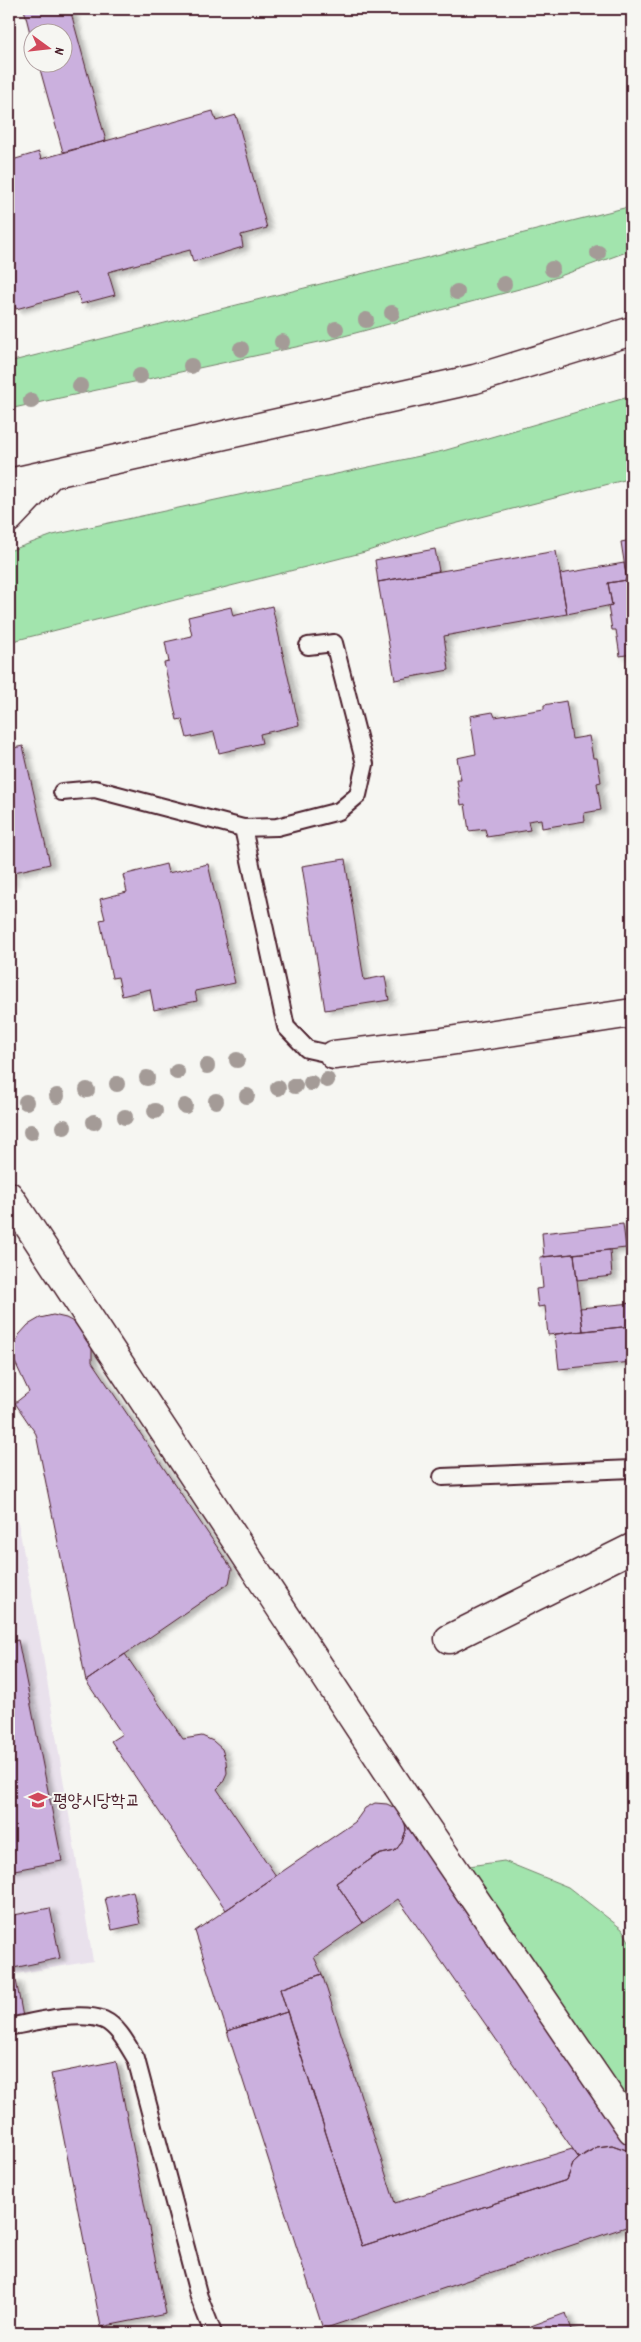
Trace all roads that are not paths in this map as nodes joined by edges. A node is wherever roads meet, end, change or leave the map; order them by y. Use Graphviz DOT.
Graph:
graph roads {
  1 [pos="632,331"];
  2 [pos="51,474"];
  3 [pos="9,483"];
  4 [pos="9,518"];
  5 [pos="308,646"];
  6 [pos="62,792"];
  7 [pos="243,828"];
  8 [pos="632,1013"];
  9 [pos="334,1055"];
  10 [pos="9,1196"];
  11 [pos="632,1469"];
  12 [pos="442,1477"];
  13 [pos="632,1548"];
  14 [pos="449,1639"];
  15 [pos="9,2027"];
  16 [pos="632,2130"];
  17 [pos="213,2333"];
  1 -- 2 [label="street"];
  2 -- 3 [label="street"];
  2 -- 4 [label="street"];
  5 -- 7 [label="lane"];
  6 -- 7 [label="lane"];
  7 -- 9 [label="lane"];
  8 -- 9 [label="street"];
  10 -- 16 [label="street"];
  11 -- 12 [label="lane"];
  13 -- 14 [label="street"];
  15 -- 17 [label="lane"];
}
